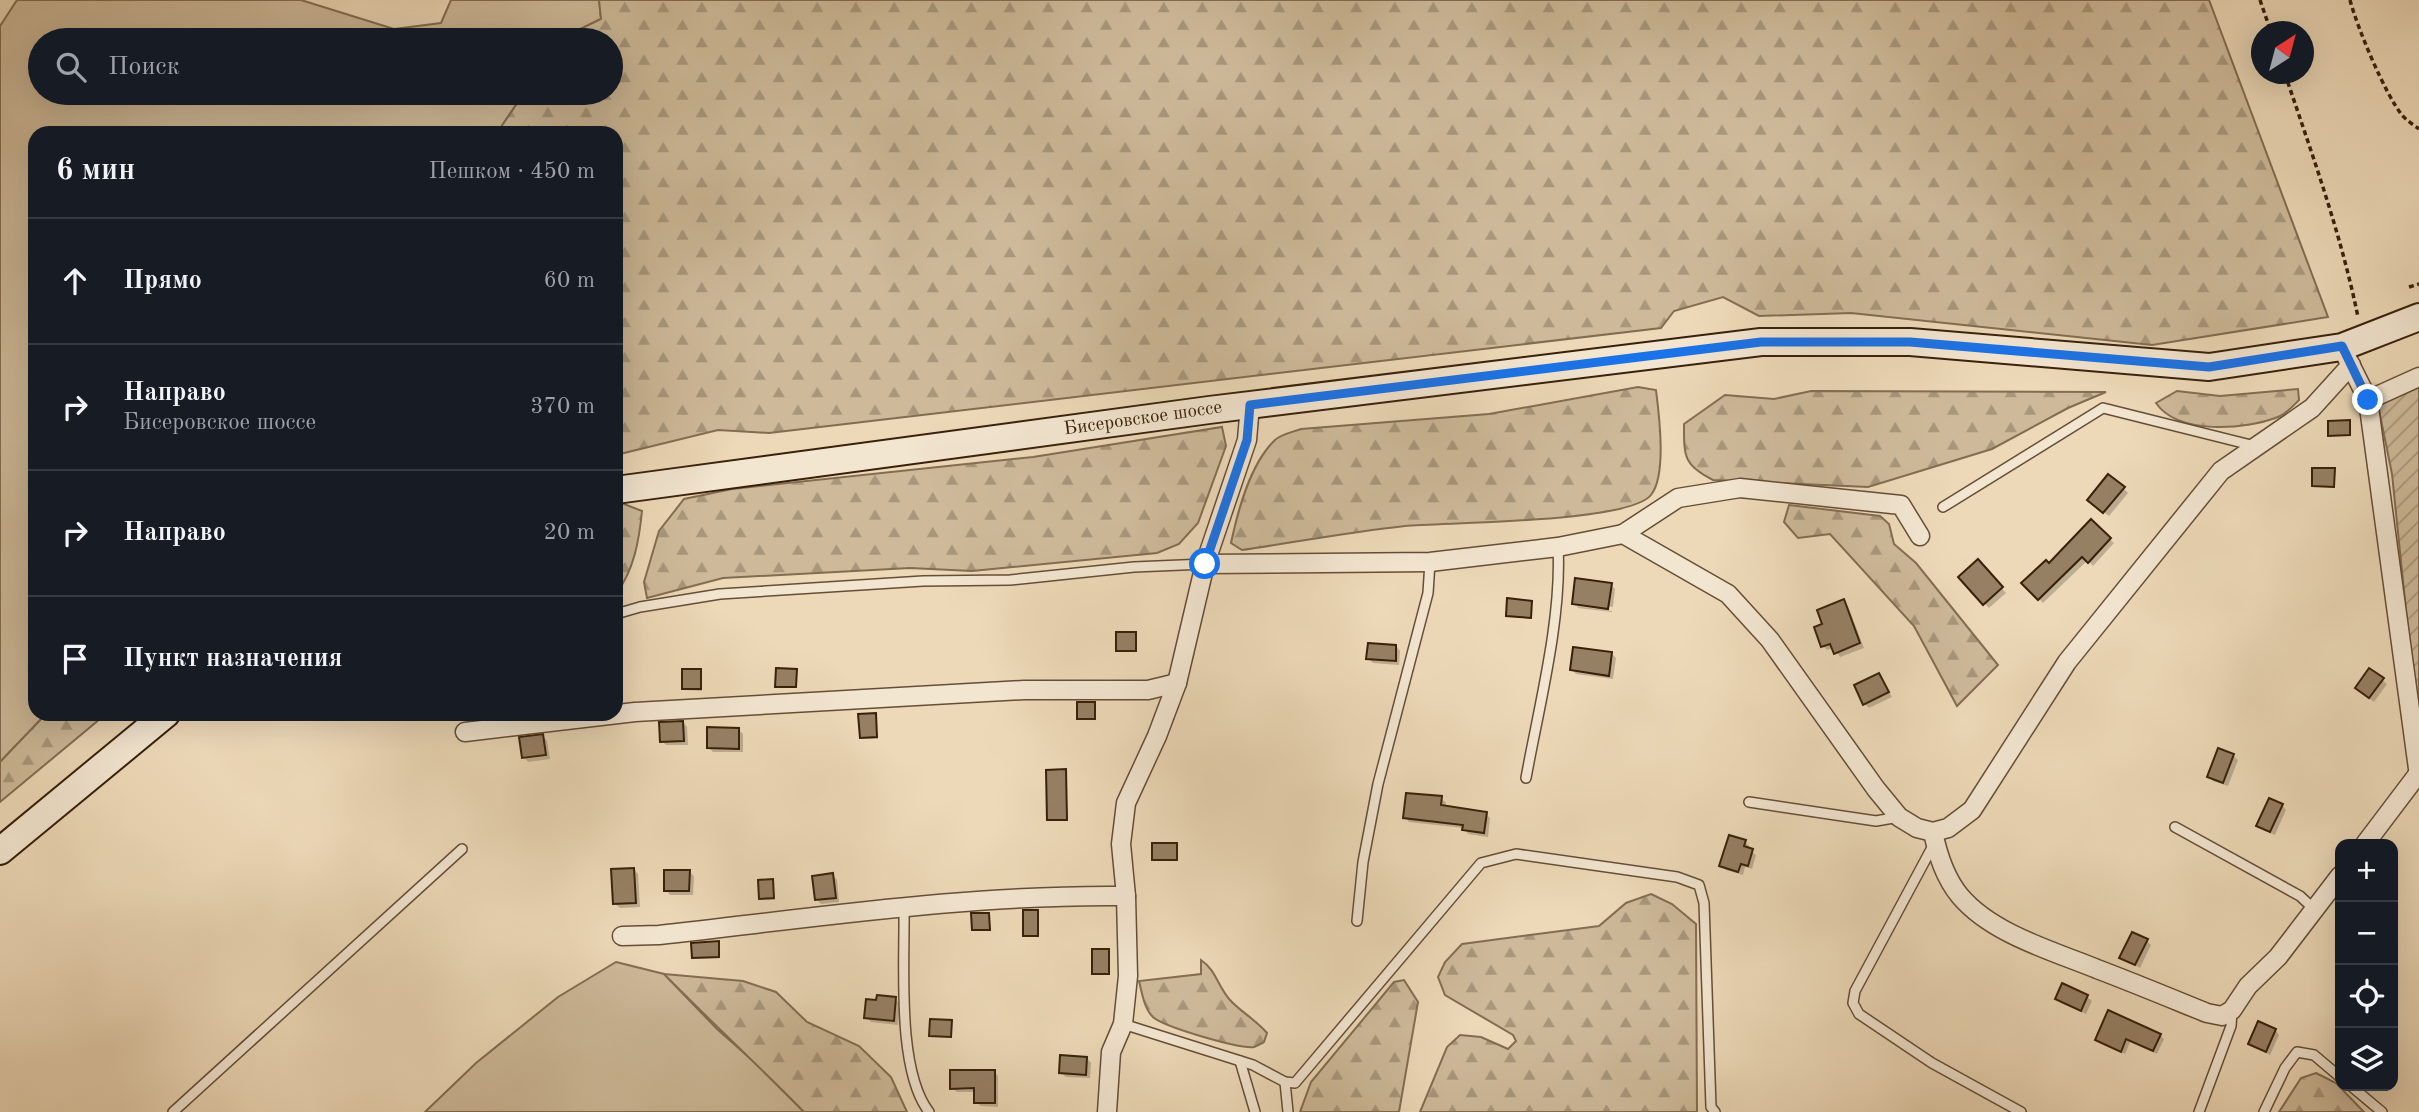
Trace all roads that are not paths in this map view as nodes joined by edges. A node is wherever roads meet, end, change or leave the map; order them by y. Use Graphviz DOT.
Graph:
graph roads {
  1 [pos="2419,317"];
  2 [pos="2352,351"];
  3 [pos="2419,377"];
  4 [pos="2368,400"];
  5 [pos="1250,405"];
  6 [pos="2257,446"];
  7 [pos="623,490"];
  8 [pos="1943,507"];
  9 [pos="1623,534"];
  10 [pos="1920,536"];
  11 [pos="1558,547"];
  12 [pos="1430,562"];
  13 [pos="1205,564"];
  14 [pos="623,612"];
  15 [pos="1177,683"];
  16 [pos="623,713"];
  17 [pos="158,721"];
  18 [pos="558,721"];
  19 [pos="465,732"];
  20 [pos="2419,775"];
  21 [pos="1526,778"];
  22 [pos="1749,802"];
  23 [pos="1899,817"];
  24 [pos="2175,827"];
  25 [pos="1934,837"];
  26 [pos="2369,839"];
  27 [pos="462,849"];
  28 [pos="0,851"];
  29 [pos="2335,882"];
  30 [pos="1126,896"];
  31 [pos="904,908"];
  32 [pos="2314,909"];
  33 [pos="1357,921"];
  34 [pos="622,936"];
  35 [pos="2232,1010"];
  36 [pos="1123,1024"];
  37 [pos="1240,1061"];
  38 [pos="2335,1073"];
  39 [pos="1285,1082"];
  40 [pos="2357,1091"];
  41 [pos="173,1112"];
  42 [pos="929,1112"];
  43 [pos="1101,1112"];
  44 [pos="1107,1112"];
  45 [pos="1255,1112"];
  46 [pos="1288,1112"];
  47 [pos="1715,1112"];
  48 [pos="2021,1112"];
  49 [pos="2199,1112"];
  50 [pos="2264,1112"];
  51 [pos="2382,1112"];
  1 -- 2 [label="main road, Бисеровское шоссе"];
  2 -- 4 [label="street"];
  2 -- 5 [label="main road, Бисеровское шоссе"];
  2 -- 6 [label="street"];
  3 -- 4 [label="street"];
  4 -- 20 [label="street"];
  5 -- 7 [label="main road, Бисеровское шоссе"];
  5 -- 13 [label="street"];
  6 -- 8 [label="lane"];
  6 -- 25 [label="street"];
  9 -- 10 [label="street"];
  9 -- 11 [label="street"];
  9 -- 23 [label="street"];
  11 -- 12 [label="street"];
  11 -- 21 [label="lane"];
  12 -- 13 [label="street"];
  12 -- 33 [label="lane"];
  13 -- 14 [label="lane"];
  13 -- 15 [label="street"];
  15 -- 16 [label="street"];
  15 -- 30 [label="street"];
  17 -- 28 [label="main road"];
  18 -- 19 [label="street"];
  20 -- 26 [label="street"];
  22 -- 23 [label="lane"];
  23 -- 25 [label="street"];
  24 -- 32 [label="lane"];
  25 -- 35 [label="street"];
  25 -- 48 [label="lane"];
  27 -- 41 [label="lane"];
  29 -- 32 [label="street"];
  30 -- 31 [label="street"];
  30 -- 36 [label="street"];
  31 -- 34 [label="street"];
  31 -- 42 [label="lane"];
  32 -- 35 [label="street"];
  35 -- 49 [label="lane"];
  36 -- 37 [label="lane"];
  36 -- 44 [label="street"];
  37 -- 39 [label="lane"];
  37 -- 45 [label="lane"];
  38 -- 50 [label="lane"];
  39 -- 46 [label="lane"];
  39 -- 47 [label="lane"];
  40 -- 51 [label="lane"];
  43 -- 44 [label="lane"];
}
